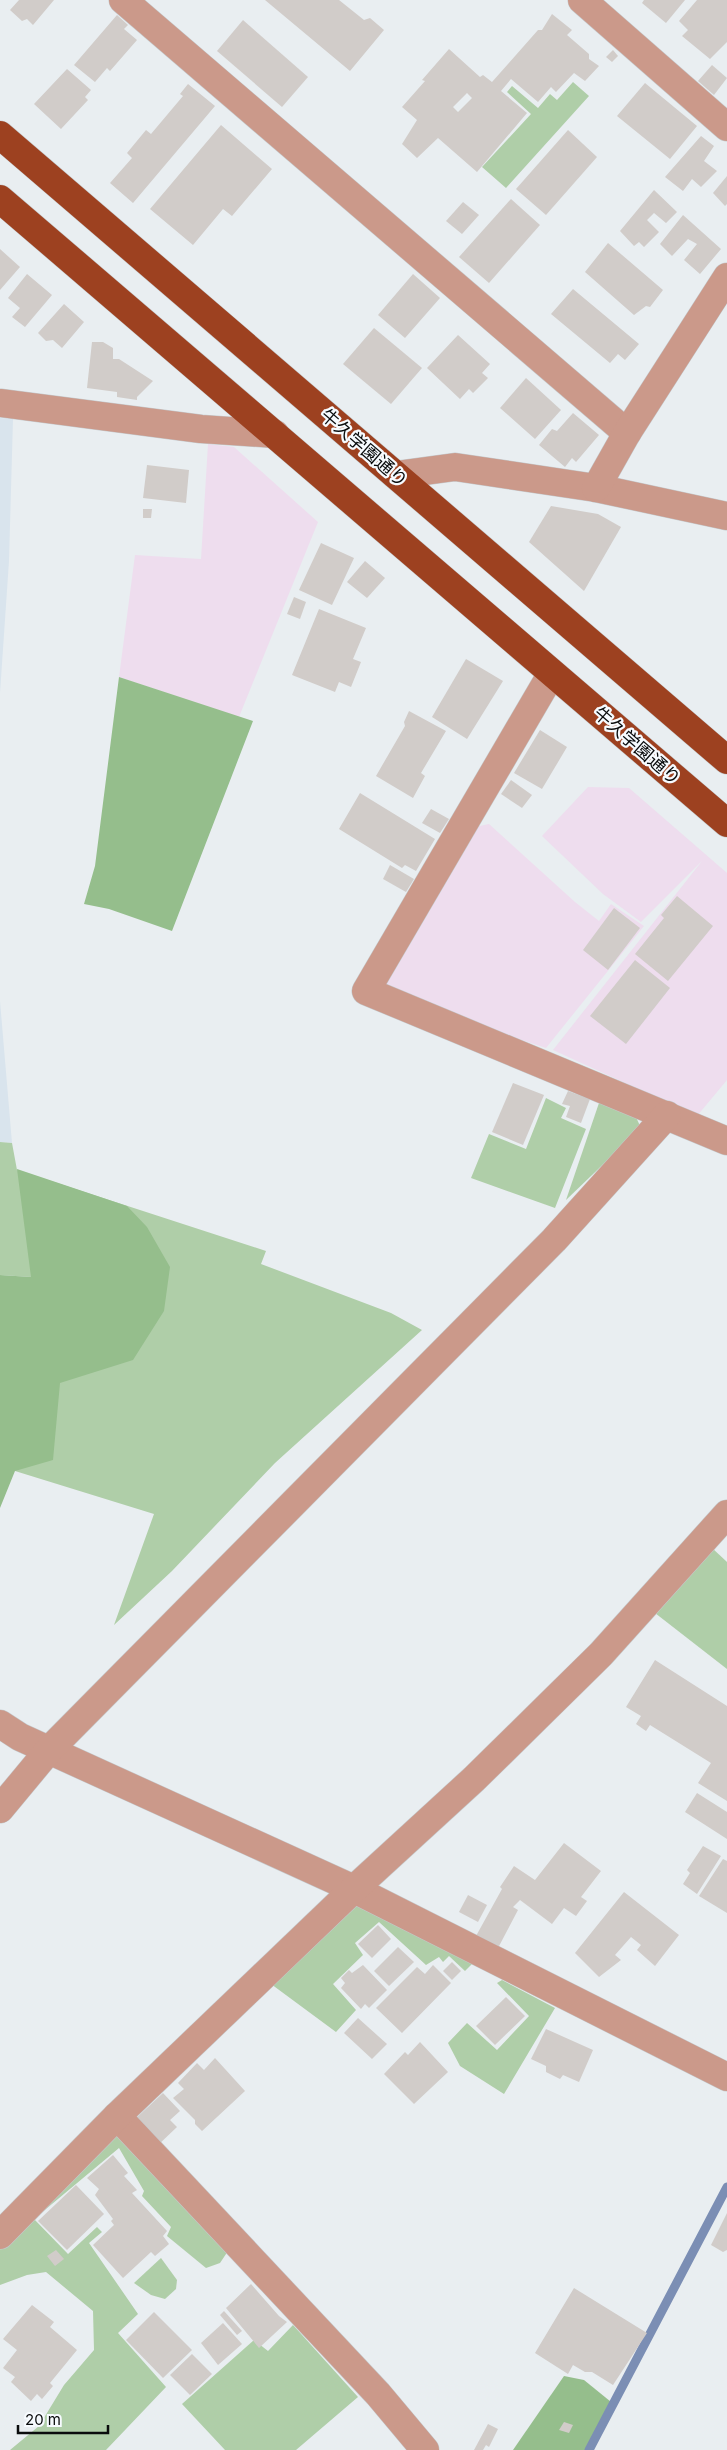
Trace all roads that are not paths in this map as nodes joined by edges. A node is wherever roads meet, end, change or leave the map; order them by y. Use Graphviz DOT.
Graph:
graph roads {
  1 [pos="124,0"];
  2 [pos="582,0"];
  3 [pos="727,127"];
  4 [pos="0,136"];
  5 [pos="0,200"];
  6 [pos="727,277"];
  7 [pos="0,383"];
  8 [pos="12,405"];
  9 [pos="627,433"];
  10 [pos="275,434"];
  11 [pos="396,475"];
  12 [pos="596,488"];
  13 [pos="727,516"];
  14 [pos="552,672"];
  15 [pos="727,760"];
  16 [pos="727,823"];
  17 [pos="667,1115"];
  18 [pos="727,1141"];
  19 [pos="727,1514"];
  20 [pos="0,1724"];
  21 [pos="49,1750"];
  22 [pos="0,1809"];
  23 [pos="354,1889"];
  24 [pos="727,2077"];
  25 [pos="118,2116"];
  26 [pos="0,2236"];
  27 [pos="425,2450"];
  1 -- 9 [label="street"];
  2 -- 3 [label="street"];
  4 -- 11 [label="highway, 牛久学園通り"];
  5 -- 10 [label="highway, 牛久学園通り"];
  6 -- 9 [label="street"];
  7 -- 8 [label="street"];
  8 -- 10 [label="street"];
  9 -- 12 [label="street"];
  10 -- 14 [label="highway, 牛久学園通り"];
  11 -- 12 [label="street"];
  11 -- 15 [label="highway, 牛久学園通り"];
  12 -- 13 [label="street"];
  14 -- 16 [label="highway, 牛久学園通り"];
  14 -- 17 [label="street"];
  17 -- 18 [label="street"];
  17 -- 21 [label="street"];
  19 -- 23 [label="street"];
  20 -- 21 [label="street"];
  21 -- 22 [label="street"];
  21 -- 23 [label="street"];
  23 -- 24 [label="street"];
  23 -- 25 [label="street"];
  25 -- 26 [label="street"];
  25 -- 27 [label="street"];
}
